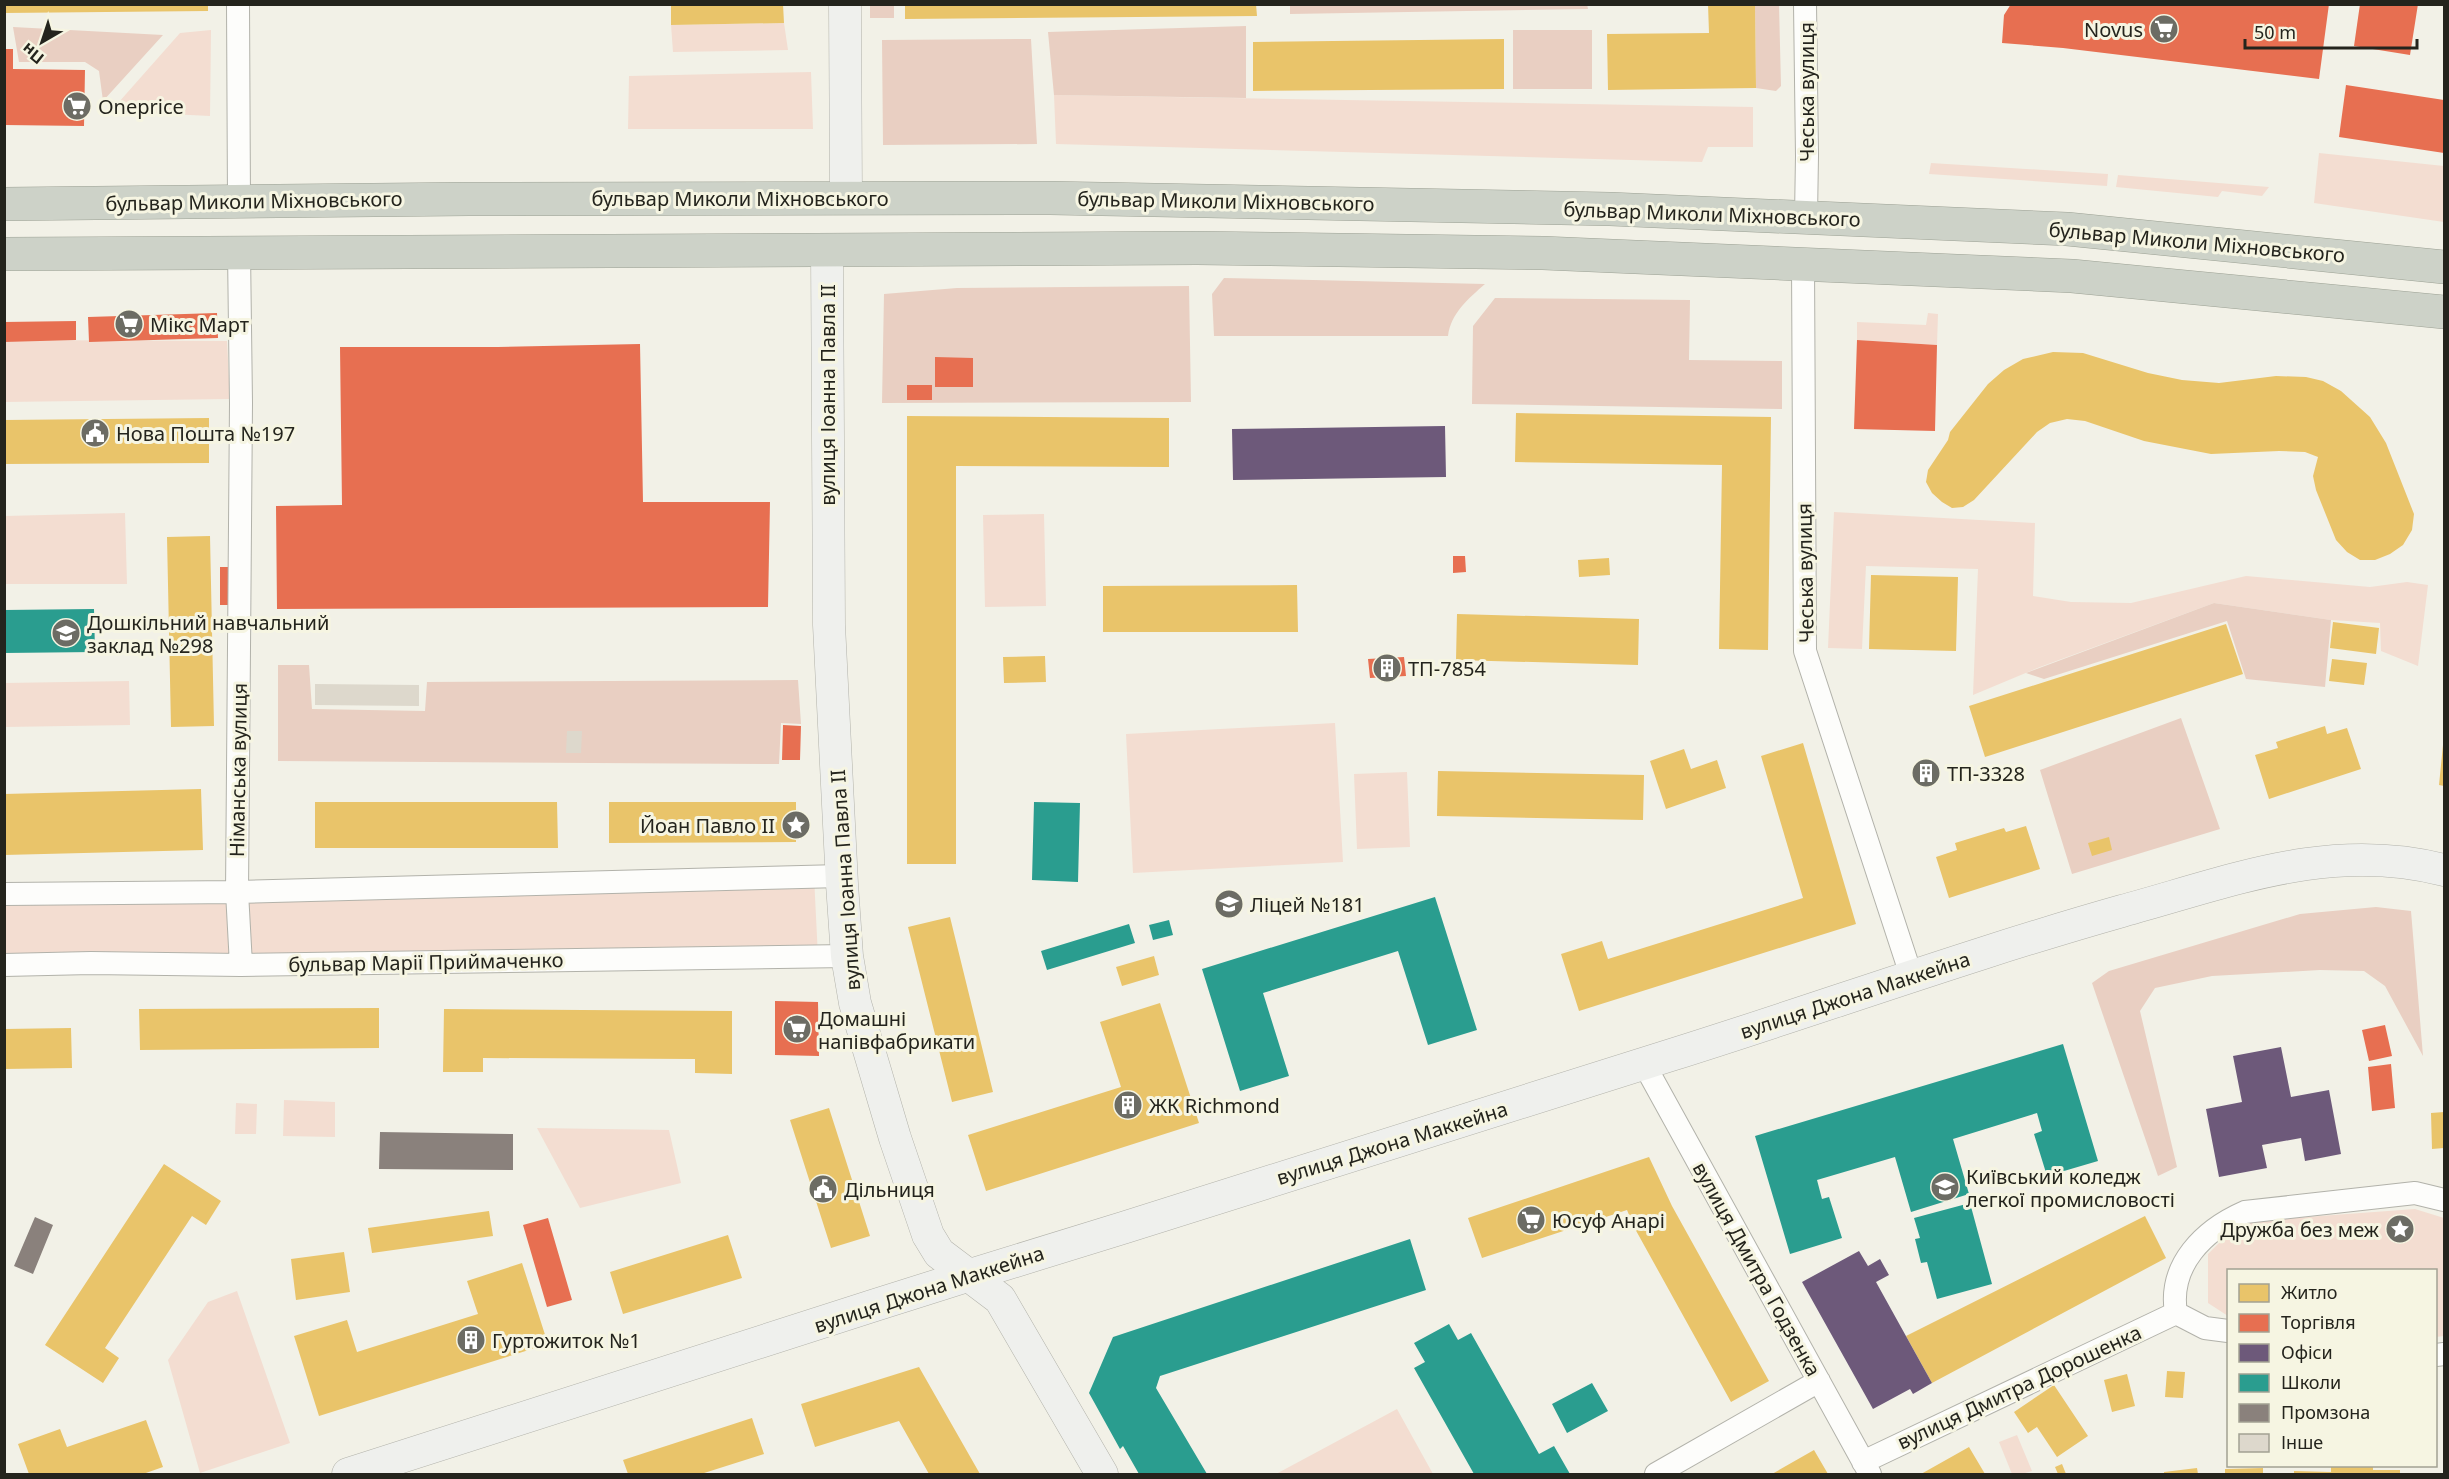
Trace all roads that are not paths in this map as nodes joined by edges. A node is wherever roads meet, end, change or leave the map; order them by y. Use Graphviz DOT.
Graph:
graph roads {
  1 [pos="238,4"];
  2 [pos="845,4"];
  3 [pos="1805,4"];
  4 [pos="846,197"];
  5 [pos="239,202"];
  6 [pos="4,204"];
  7 [pos="1806,216"];
  8 [pos="826,250"];
  9 [pos="240,252"];
  10 [pos="4,254"];
  11 [pos="1803,263"];
  12 [pos="2445,267"];
  13 [pos="2445,312"];
  14 [pos="2445,870"];
  15 [pos="841,876"];
  16 [pos="237,892"];
  17 [pos="4,894"];
  18 [pos="848,956"];
  19 [pos="4,965"];
  20 [pos="241,965"];
  21 [pos="1911,975"];
  22 [pos="1644,1064"];
  23 [pos="2445,1200"];
  24 [pos="968,1276"];
  25 [pos="2176,1313"];
  26 [pos="2227,1331"];
  27 [pos="1819,1381"];
  28 [pos="1866,1468"];
  29 [pos="348,1474"];
  30 [pos="1102,1474"];
  31 [pos="1656,1474"];
  1 -- 5 [label="street"];
  2 -- 4 [label="street"];
  3 -- 7 [label="street, Чеська вулиця"];
  4 -- 5 [label="highway, бульвар Миколи Міхновського"];
  4 -- 7 [label="highway, бульвар Миколи Міхновського"];
  5 -- 6 [label="highway, бульвар Миколи Міхновського"];
  7 -- 12 [label="highway, бульвар Миколи Міхновського"];
  8 -- 9 [label="highway"];
  8 -- 11 [label="highway"];
  8 -- 15 [label="street, вулиця Іоанна Павла II"];
  9 -- 10 [label="highway"];
  9 -- 16 [label="street, Німанська вулиця"];
  11 -- 13 [label="highway"];
  11 -- 21 [label="street, Чеська вулиця"];
  14 -- 21 [label="street, вулиця Джона Маккейна"];
  15 -- 16 [label="street"];
  15 -- 18 [label="street, вулиця Іоанна Павла II"];
  16 -- 17 [label="street"];
  16 -- 20 [label="street, Німанська вулиця"];
  18 -- 20 [label="street, бульвар Марії Приймаченко"];
  18 -- 24 [label="street, вулиця Іоанна Павла II"];
  19 -- 20 [label="street, бульвар Марії Приймаченко"];
  21 -- 22 [label="street, вулиця Джона Маккейна"];
  22 -- 24 [label="street, вулиця Джона Маккейна"];
  22 -- 27 [label="street, вулиця Дмитра Годзенка"];
  23 -- 25 [label="street"];
  24 -- 29 [label="street, вулиця Джона Маккейна"];
  24 -- 30 [label="street, вулиця Іоанна Павла II"];
  25 -- 26 [label="street"];
  25 -- 28 [label="street, вулиця Дмитра Дорошенка"];
  27 -- 28 [label="street, вулиця Дмитра Годзенка"];
  27 -- 31 [label="street"];
}
